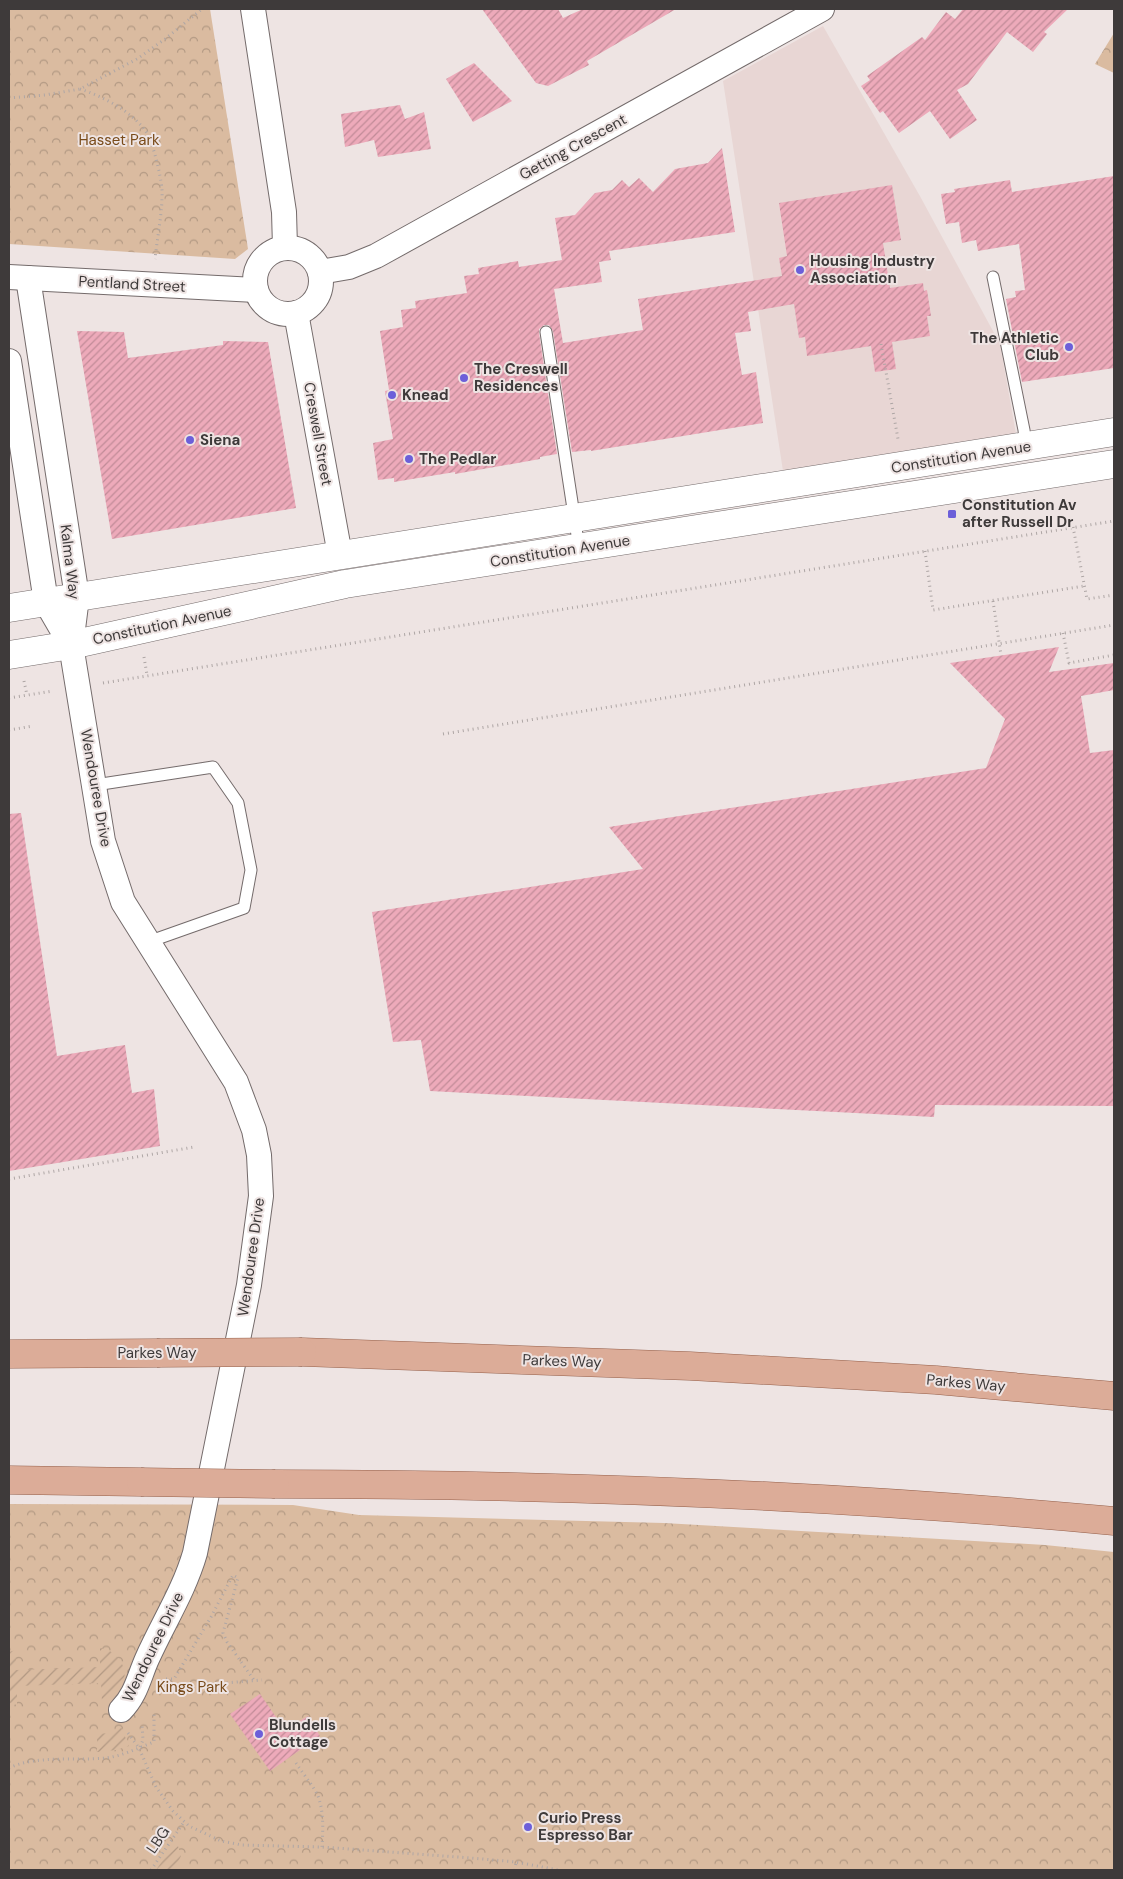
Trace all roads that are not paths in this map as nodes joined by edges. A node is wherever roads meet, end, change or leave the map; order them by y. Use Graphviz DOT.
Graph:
graph roads {
  1 [pos="253,9"];
  2 [pos="822,9"];
  3 [pos="285,247"];
  4 [pos="320,272"];
  5 [pos="18,277"];
  6 [pos="993,277"];
  7 [pos="256,290"];
  8 [pos="296,313"];
  9 [pos="546,332"];
  10 [pos="9,361"];
  11 [pos="1114,432"];
  12 [pos="1029,446"];
  13 [pos="1114,464"];
  14 [pos="1038,476"];
  15 [pos="575,518"];
  16 [pos="579,548"];
  17 [pos="340,556"];
  18 [pos="77,597"];
  19 [pos="46,602"];
  20 [pos="9,608"];
  21 [pos="71,645"];
  22 [pos="9,655"];
  23 [pos="95,785"];
  24 [pos="148,942"];
  25 [pos="9,1354"];
  26 [pos="1114,1396"];
  27 [pos="9,1480"];
  28 [pos="1114,1522"];
  29 [pos="121,1710"];
  1 -- 3 [label="street"];
  2 -- 4 [label="street, Getting Crescent"];
  3 -- 4 [label="street"];
  3 -- 7 [label="street"];
  4 -- 8 [label="street"];
  5 -- 7 [label="street, Pentland Street"];
  5 -- 18 [label="street, Kalma Way"];
  6 -- 12 [label="lane"];
  7 -- 8 [label="street"];
  8 -- 17 [label="street, Creswell Street"];
  9 -- 15 [label="lane"];
  10 -- 19 [label="street, Kalma Way"];
  11 -- 12 [label="street, Constitution Avenue"];
  12 -- 14 [label="street"];
  12 -- 15 [label="street, Constitution Avenue"];
  13 -- 14 [label="street, Constitution Avenue"];
  14 -- 16 [label="street, Constitution Avenue"];
  15 -- 16 [label="lane"];
  15 -- 17 [label="street, Constitution Avenue"];
  16 -- 21 [label="street, Constitution Avenue"];
  17 -- 18 [label="street, Constitution Avenue"];
  18 -- 19 [label="street, Constitution Avenue"];
  18 -- 21 [label="street, Kalma Way"];
  19 -- 20 [label="street, Constitution Avenue"];
  19 -- 21 [label="street, Kalma Way"];
  21 -- 22 [label="street, Constitution Avenue"];
  21 -- 23 [label="street, Wendouree Drive"];
  23 -- 24 [label="street, Wendouree Drive"];
  23 -- 24 [label="lane"];
  24 -- 29 [label="street, Wendouree Drive"];
  25 -- 26 [label="main road, Parkes Way, bridge"];
  27 -- 28 [label="main road, bridge"];
}
